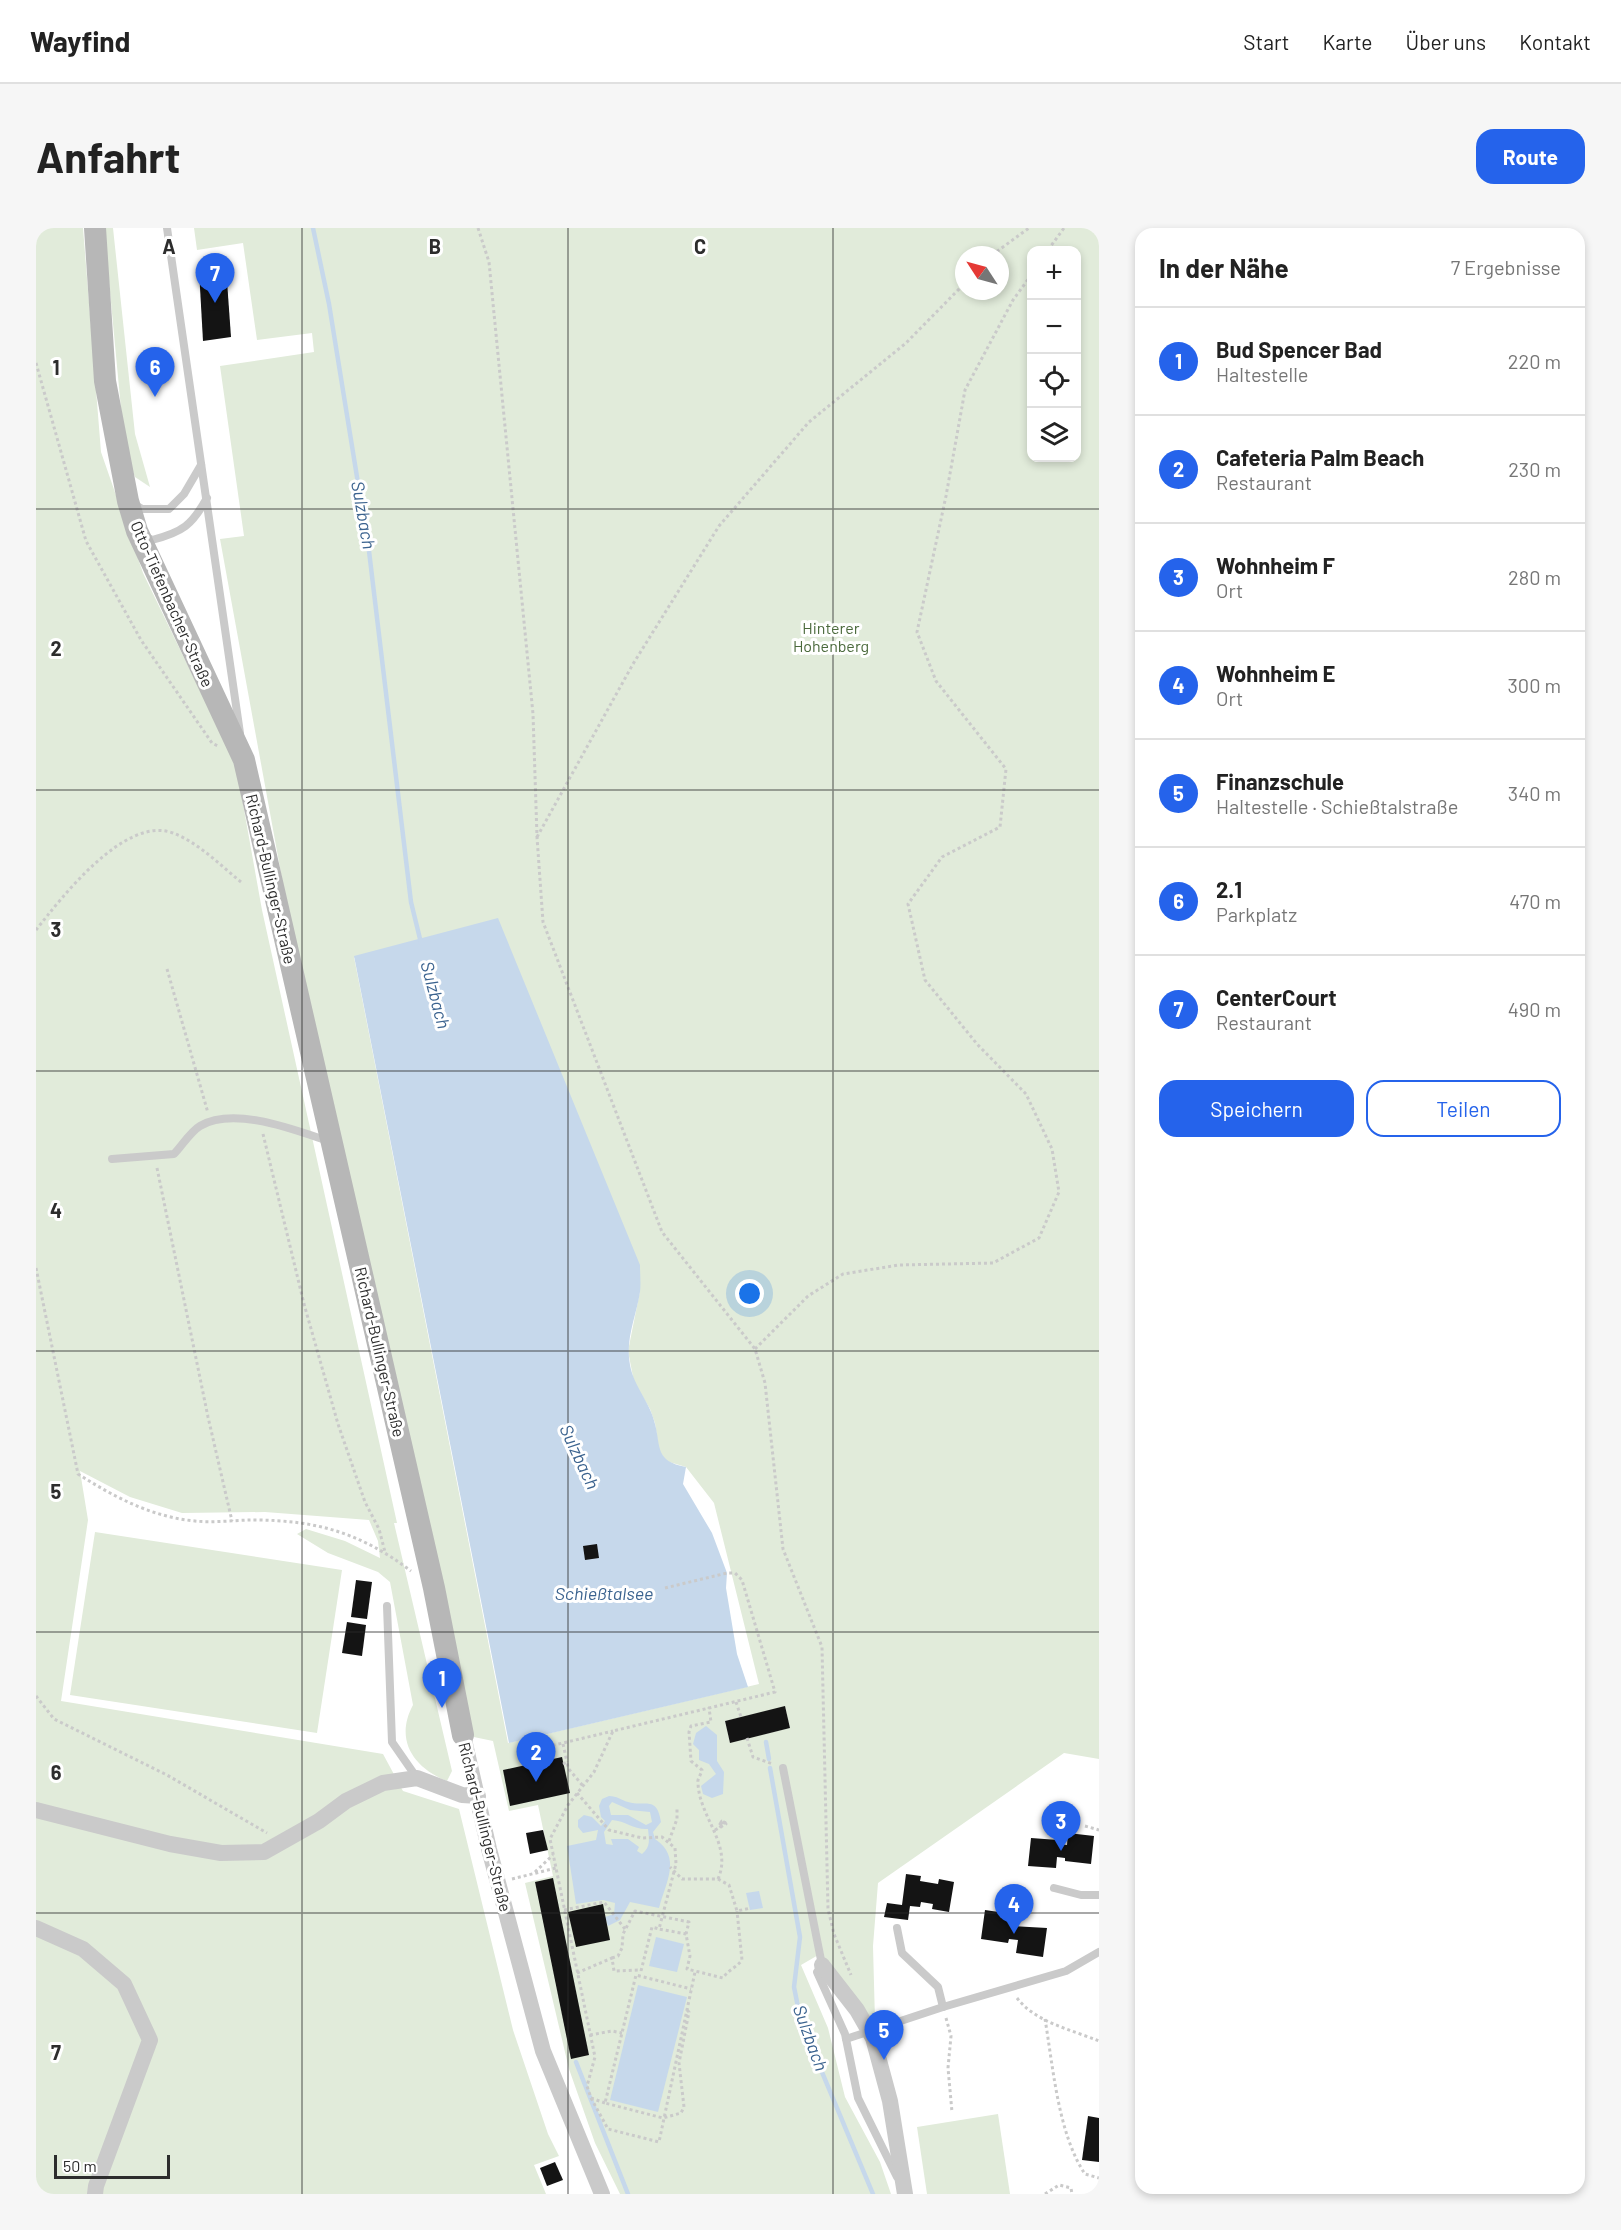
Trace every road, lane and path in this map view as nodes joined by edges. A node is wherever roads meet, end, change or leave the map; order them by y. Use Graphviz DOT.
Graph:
graph roads {
  1 [pos="94,228"];
  2 [pos="167,228"];
  3 [pos="478,228"];
  4 [pos="1029,228"];
  5 [pos="1064,228"];
  6 [pos="1004,246"];
  7 [pos="1051,246"];
  8 [pos="1027,281"];
  9 [pos="955,293"];
  10 [pos="36,363"];
  11 [pos="201,465"];
  12 [pos="207,498"];
  13 [pos="128,501"];
  14 [pos="137,531"];
  15 [pos="244,760"];
  16 [pos="537,837"];
  17 [pos="241,882"];
  18 [pos="36,930"];
  19 [pos="167,969"];
  20 [pos="260,1120"];
  21 [pos="211,1123"];
  22 [pos="332,1142"];
  23 [pos="155,1155"];
  24 [pos="112,1159"];
  25 [pos="36,1268"];
  26 [pos="755,1349"];
  27 [pos="232,1521"];
  28 [pos="385,1552"];
  29 [pos="434,1588"];
  30 [pos="665,1588"];
  31 [pos="387,1606"];
  32 [pos="36,1696"];
  33 [pos="736,1701"];
  34 [pos="709,1708"];
  35 [pos="741,1717"];
  36 [pos="613,1731"];
  37 [pos="463,1735"];
  38 [pos="747,1738"];
  39 [pos="563,1743"];
  40 [pos="544,1761"];
  41 [pos="783,1768"];
  42 [pos="417,1778"];
  43 [pos="583,1786"];
  44 [pos="577,1793"];
  45 [pos="478,1796"];
  46 [pos="677,1807"];
  47 [pos="36,1810"];
  48 [pos="722,1824"];
  49 [pos="1085,1826"];
  50 [pos="715,1830"];
  51 [pos="1099,1830"];
  52 [pos="669,1841"];
  53 [pos="285,1842"];
  54 [pos="553,1855"];
  55 [pos="556,1868"];
  56 [pos="670,1868"];
  57 [pos="675,1871"];
  58 [pos="534,1874"];
  59 [pos="718,1879"];
  60 [pos="498,1882"];
  61 [pos="1054,1888"];
  62 [pos="1099,1895"];
  63 [pos="751,1908"];
  64 [pos="564,1910"];
  65 [pos="737,1911"];
  66 [pos="662,1915"];
  67 [pos="36,1928"];
  68 [pos="897,1928"];
  69 [pos="625,1929"];
  70 [pos="659,1929"];
  71 [pos="686,1934"];
  72 [pos="1099,1952"];
  73 [pos="612,1959"];
  74 [pos="822,1965"];
  75 [pos="642,1970"];
  76 [pos="695,1972"];
  77 [pos="577,1973"];
  78 [pos="636,1975"];
  79 [pos="852,1979"];
  80 [pos="1009,1987"];
  81 [pos="691,1989"];
  82 [pos="943,2007"];
  83 [pos="687,2010"];
  84 [pos="1045,2019"];
  85 [pos="869,2031"];
  86 [pos="622,2033"];
  87 [pos="590,2036"];
  88 [pos="846,2040"];
  89 [pos="1099,2041"];
  90 [pos="591,2098"];
  91 [pos="605,2103"];
  92 [pos="952,2112"];
  93 [pos="663,2118"];
  94 [pos="1099,2178"];
  95 [pos="95,2194"];
  96 [pos="602,2194"];
  97 [pos="905,2194"];
  98 [pos="1045,2194"];
  99 [pos="1072,2194"];
  1 -- 13 [label="street, Otto-Tiefenbacher-Straße"];
  2 -- 11 [label="lane, Richard-Bullinger-Straße"];
  3 -- 16 [label="path"];
  4 -- 6 [label="path"];
  5 -- 7 [label="path"];
  8 -- 26 [label="path"];
  9 -- 16 [label="path"];
  10 -- 15 [label="path"];
  11 -- 12 [label="lane, Richard-Bullinger-Straße"];
  11 -- 13 [label="lane"];
  12 -- 14 [label="lane"];
  12 -- 15 [label="lane, Richard-Bullinger-Straße"];
  13 -- 14 [label="street, Otto-Tiefenbacher-Straße"];
  14 -- 15 [label="street, Otto-Tiefenbacher-Straße"];
  15 -- 22 [label="street, Richard-Bullinger-Straße"];
  16 -- 26 [label="path"];
  17 -- 18 [label="path"];
  19 -- 21 [label="path"];
  20 -- 21 [label="lane"];
  20 -- 22 [label="lane"];
  20 -- 28 [label="path"];
  21 -- 23 [label="lane"];
  22 -- 29 [label="street, Richard-Bullinger-Straße"];
  23 -- 24 [label="lane"];
  23 -- 27 [label="path"];
  25 -- 27 [label="path"];
  26 -- 79 [label="path"];
  27 -- 28 [label="path"];
  28 -- 29 [label="path"];
  29 -- 37 [label="street, Richard-Bullinger-Straße"];
  30 -- 33 [label="path"];
  31 -- 42 [label="lane"];
  32 -- 53 [label="path"];
  33 -- 34 [label="path"];
  33 -- 35 [label="path"];
  34 -- 36 [label="path"];
  34 -- 50 [label="path"];
  36 -- 39 [label="path"];
  36 -- 43 [label="path"];
  37 -- 45 [label="street, Richard-Bullinger-Straße"];
  38 -- 41 [label="path"];
  39 -- 40 [label="path"];
  39 -- 43 [label="path"];
  41 -- 74 [label="lane"];
  42 -- 45 [label="street"];
  42 -- 53 [label="street"];
  43 -- 44 [label="path"];
  44 -- 52 [label="path"];
  44 -- 54 [label="path"];
  45 -- 60 [label="street, Richard-Bullinger-Straße"];
  46 -- 52 [label="path"];
  47 -- 53 [label="street"];
  48 -- 50 [label="path"];
  49 -- 51 [label="path"];
  50 -- 59 [label="path"];
  52 -- 57 [label="path"];
  54 -- 55 [label="path"];
  54 -- 58 [label="path"];
  55 -- 58 [label="path"];
  55 -- 64 [label="path"];
  56 -- 57 [label="path"];
  57 -- 59 [label="path"];
  57 -- 66 [label="path"];
  58 -- 60 [label="path"];
  59 -- 65 [label="path"];
  60 -- 96 [label="street, Richard-Bullinger-Straße"];
  61 -- 62 [label="lane"];
  63 -- 65 [label="path"];
  64 -- 69 [label="path"];
  64 -- 77 [label="path"];
  65 -- 76 [label="path"];
  66 -- 69 [label="path"];
  66 -- 70 [label="path"];
  66 -- 71 [label="path"];
  67 -- 95 [label="street"];
  68 -- 82 [label="lane"];
  69 -- 73 [label="path"];
  70 -- 71 [label="path"];
  70 -- 75 [label="path"];
  71 -- 76 [label="path"];
  72 -- 80 [label="lane"];
  73 -- 75 [label="path"];
  73 -- 77 [label="path"];
  74 -- 85 [label="street"];
  74 -- 88 [label="lane"];
  75 -- 78 [label="path"];
  76 -- 81 [label="path"];
  77 -- 87 [label="path"];
  78 -- 81 [label="path"];
  78 -- 86 [label="path"];
  80 -- 82 [label="lane"];
  80 -- 84 [label="path"];
  81 -- 83 [label="path"];
  82 -- 85 [label="lane"];
  82 -- 92 [label="path"];
  83 -- 93 [label="path"];
  83 -- 93 [label="path"];
  84 -- 89 [label="path"];
  84 -- 94 [label="path"];
  85 -- 88 [label="lane"];
  85 -- 97 [label="street"];
  86 -- 87 [label="path"];
  86 -- 91 [label="path"];
  87 -- 90 [label="path"];
  88 -- 97 [label="lane"];
  90 -- 91 [label="path"];
  90 -- 93 [label="path"];
  91 -- 93 [label="path"];
  98 -- 99 [label="path"];
}
